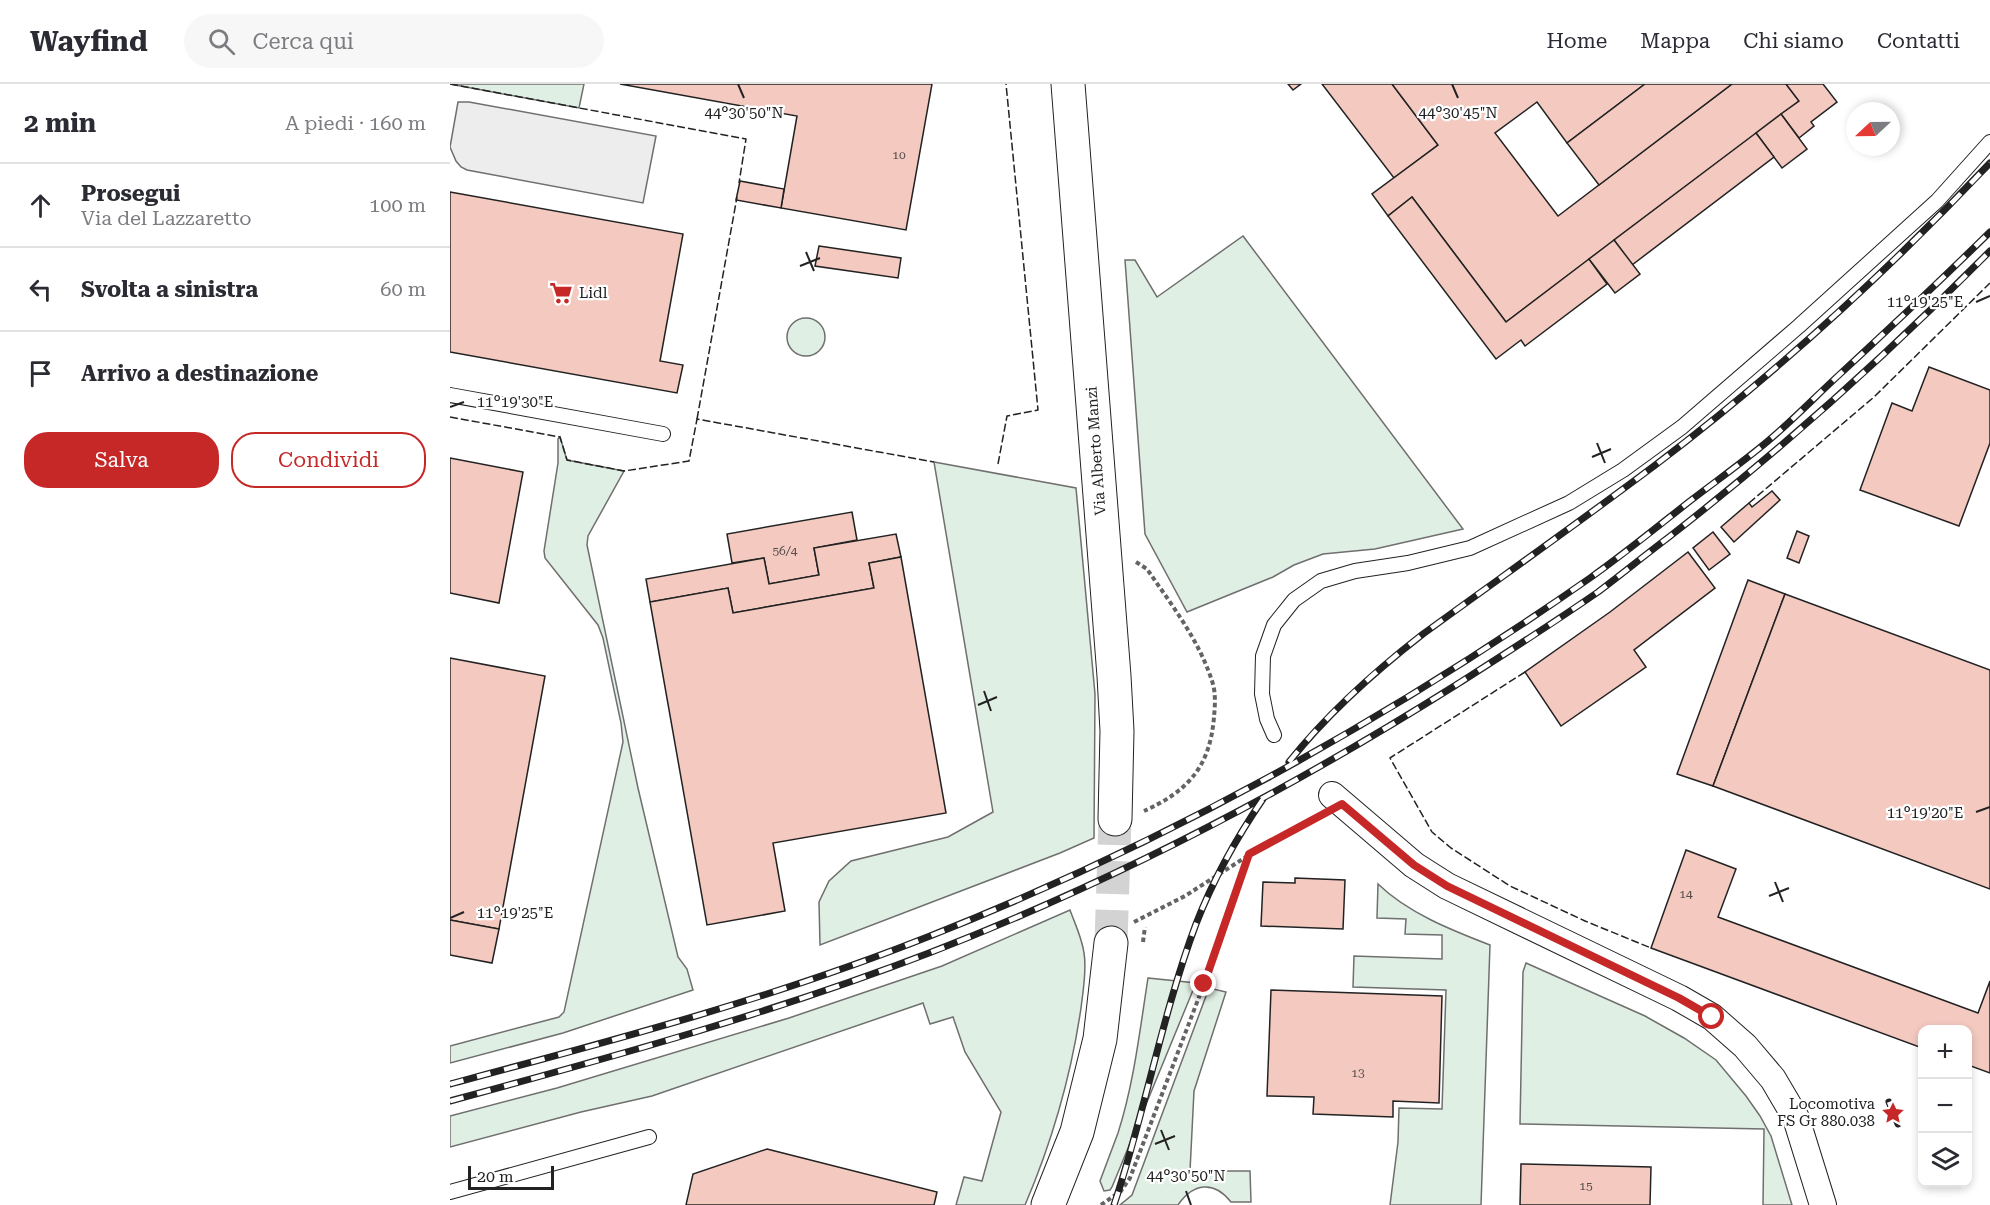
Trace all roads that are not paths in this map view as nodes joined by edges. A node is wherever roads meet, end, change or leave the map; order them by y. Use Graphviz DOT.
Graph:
graph roads {
  1 [pos="1068,84"];
  2 [pos="1990,142"];
  3 [pos="450,395"];
  4 [pos="663,434"];
  5 [pos="1274,735"];
  6 [pos="1337,799"];
  7 [pos="1129,815"];
  8 [pos="1122,933"];
  9 [pos="649,1137"];
  10 [pos="450,1192"];
  11 [pos="1048,1205"];
  12 [pos="1823,1205"];
  1 -- 7 [label="main road, Via Alberto Manzi"];
  2 -- 5 [label="lane"];
  3 -- 4 [label="lane"];
  6 -- 12 [label="street"];
  8 -- 11 [label="main road"];
  9 -- 10 [label="lane"];
}
